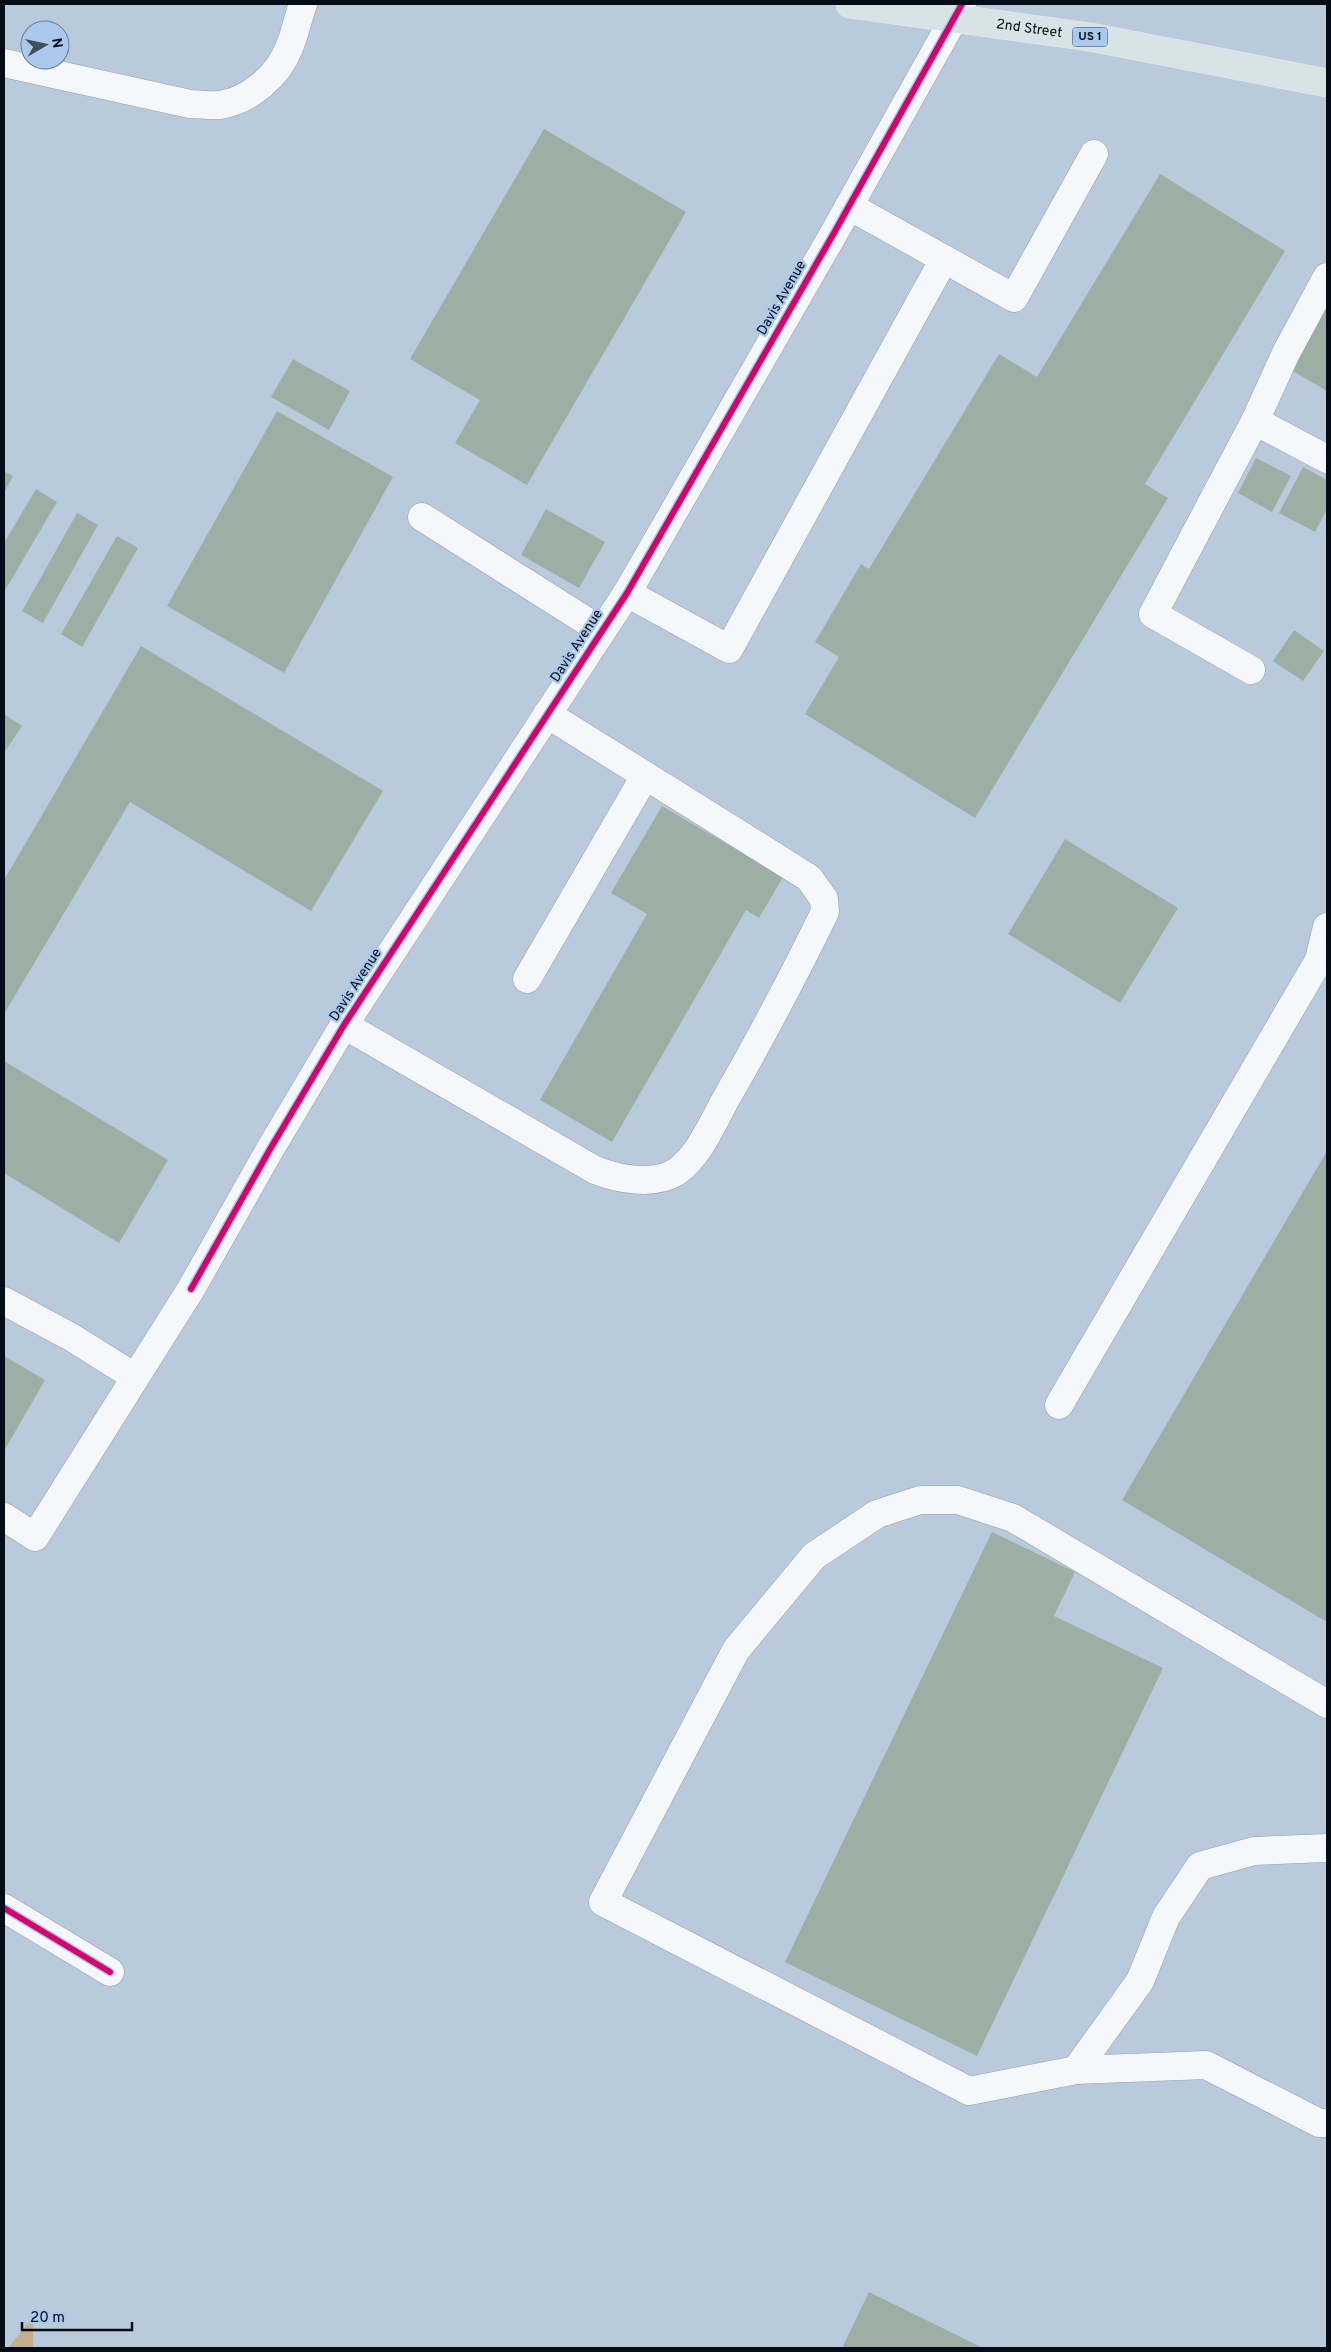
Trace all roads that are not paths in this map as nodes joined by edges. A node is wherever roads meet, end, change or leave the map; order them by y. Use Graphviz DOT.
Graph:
graph roads {
  1 [pos="303,4"];
  2 [pos="850,4"];
  3 [pos="958,11"];
  4 [pos="4,63"];
  5 [pos="1327,83"];
  6 [pos="1094,154"];
  7 [pos="849,206"];
  8 [pos="944,259"];
  9 [pos="1327,277"];
  10 [pos="1255,421"];
  11 [pos="1327,459"];
  12 [pos="422,517"];
  13 [pos="626,593"];
  14 [pos="602,631"];
  15 [pos="1251,670"];
  16 [pos="547,714"];
  17 [pos="645,776"];
  18 [pos="1327,928"];
  19 [pos="527,979"];
  20 [pos="344,1025"];
  21 [pos="4,1301"];
  22 [pos="135,1377"];
  23 [pos="1059,1405"];
  24 [pos="4,1517"];
  25 [pos="1327,1704"];
  26 [pos="1327,1848"];
  27 [pos="4,1908"];
  28 [pos="110,1972"];
  29 [pos="1076,2070"];
  30 [pos="1327,2123"];
  1 -- 4 [label="street"];
  2 -- 3 [label="main road, 2nd Street / US 1"];
  3 -- 5 [label="main road, 2nd Street / US 1"];
  3 -- 7 [label="street, Davis Avenue"];
  6 -- 8 [label="street"];
  7 -- 8 [label="street"];
  7 -- 13 [label="street, Davis Avenue"];
  8 -- 13 [label="street"];
  9 -- 10 [label="street"];
  10 -- 11 [label="street"];
  10 -- 15 [label="street"];
  12 -- 14 [label="street"];
  13 -- 14 [label="street, Davis Avenue"];
  14 -- 16 [label="street, Davis Avenue"];
  16 -- 17 [label="street"];
  16 -- 20 [label="street, Davis Avenue"];
  17 -- 19 [label="street"];
  17 -- 20 [label="street"];
  18 -- 23 [label="street"];
  20 -- 22 [label="street, Davis Avenue"];
  21 -- 22 [label="street"];
  22 -- 24 [label="street, Davis Avenue"];
  25 -- 29 [label="street"];
  26 -- 29 [label="street"];
  27 -- 28 [label="street"];
  29 -- 30 [label="street"];
}
